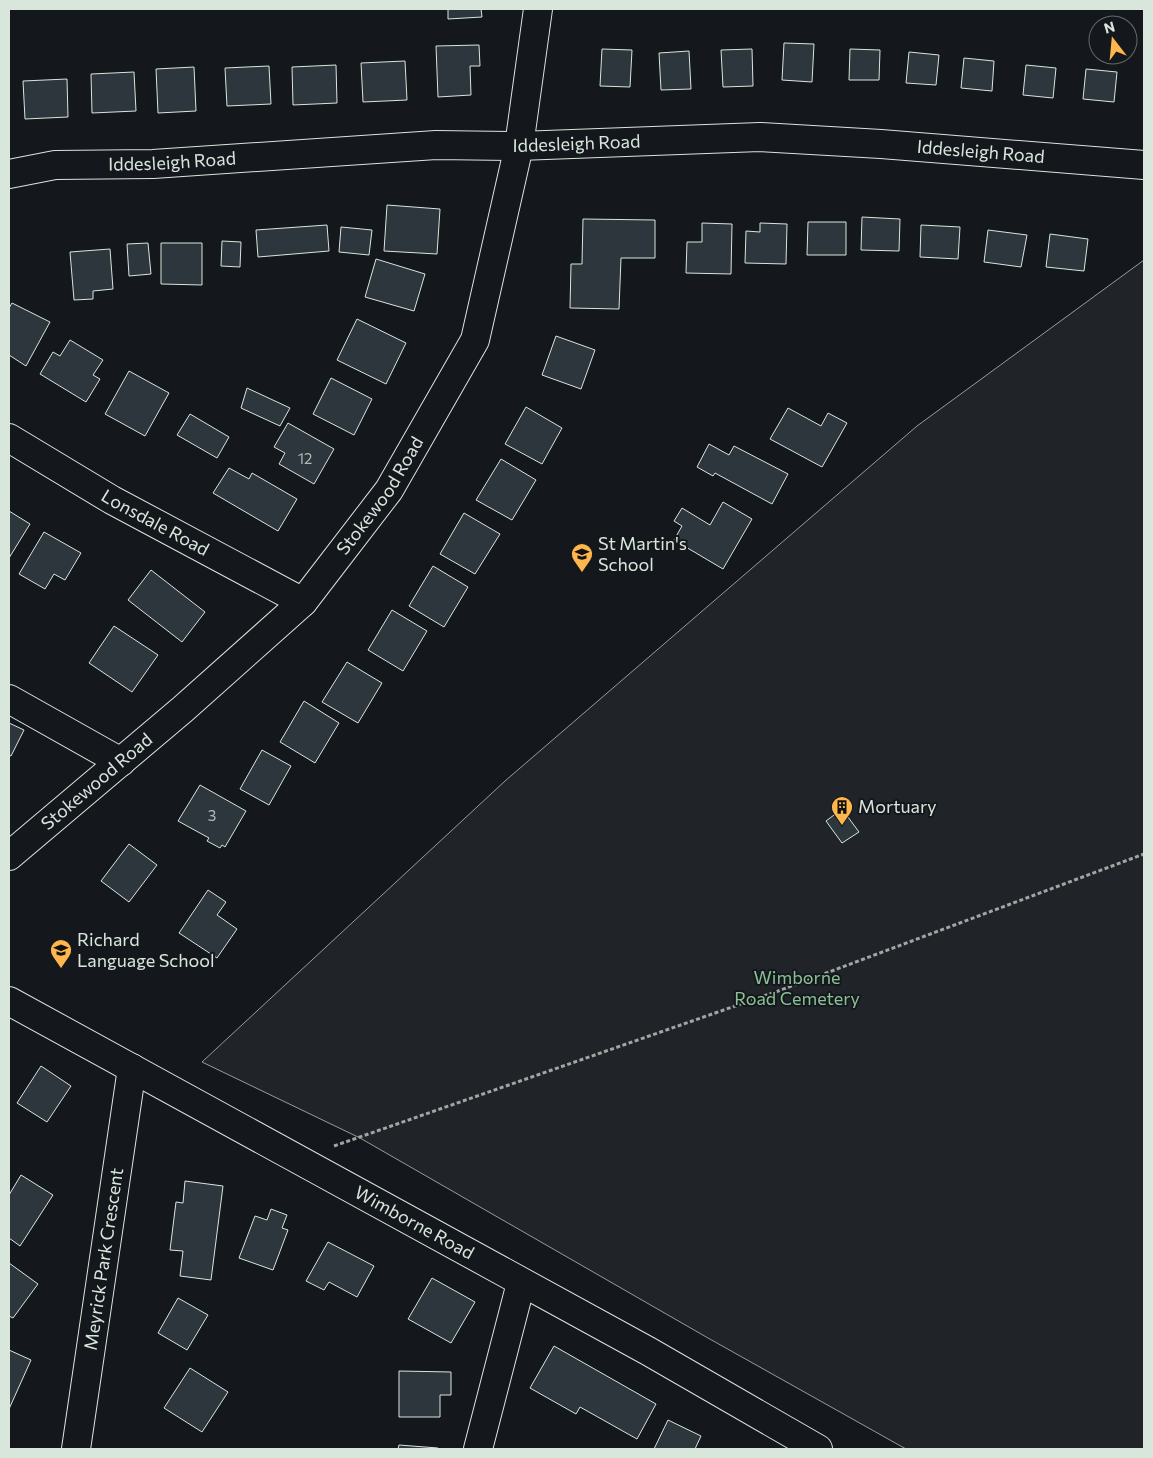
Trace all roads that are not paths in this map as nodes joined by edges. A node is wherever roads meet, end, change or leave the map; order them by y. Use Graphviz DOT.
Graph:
graph roads {
  1 [pos="538,9"];
  2 [pos="519,146"];
  3 [pos="1144,166"];
  4 [pos="9,174"];
  5 [pos="9,438"];
  6 [pos="303,602"];
  7 [pos="9,699"];
  8 [pos="121,762"];
  9 [pos="9,856"];
  10 [pos="9,1000"];
  11 [pos="132,1068"];
  12 [pos="521,1283"];
  13 [pos="76,1449"];
  14 [pos="478,1449"];
  15 [pos="818,1449"];
  1 -- 2 [label="street, Stokewood Road"];
  2 -- 3 [label="street, Iddesleigh Road"];
  2 -- 4 [label="street, Iddesleigh Road"];
  2 -- 6 [label="street, Stokewood Road"];
  5 -- 6 [label="street, Lonsdale Road"];
  6 -- 8 [label="street, Stokewood Road"];
  7 -- 8 [label="street"];
  8 -- 9 [label="street, Stokewood Road"];
  10 -- 11 [label="street, Wimborne Road"];
  11 -- 12 [label="street, Wimborne Road"];
  11 -- 13 [label="street, Meyrick Park Crescent"];
  12 -- 14 [label="street"];
  12 -- 15 [label="street, Wimborne Road"];
}
